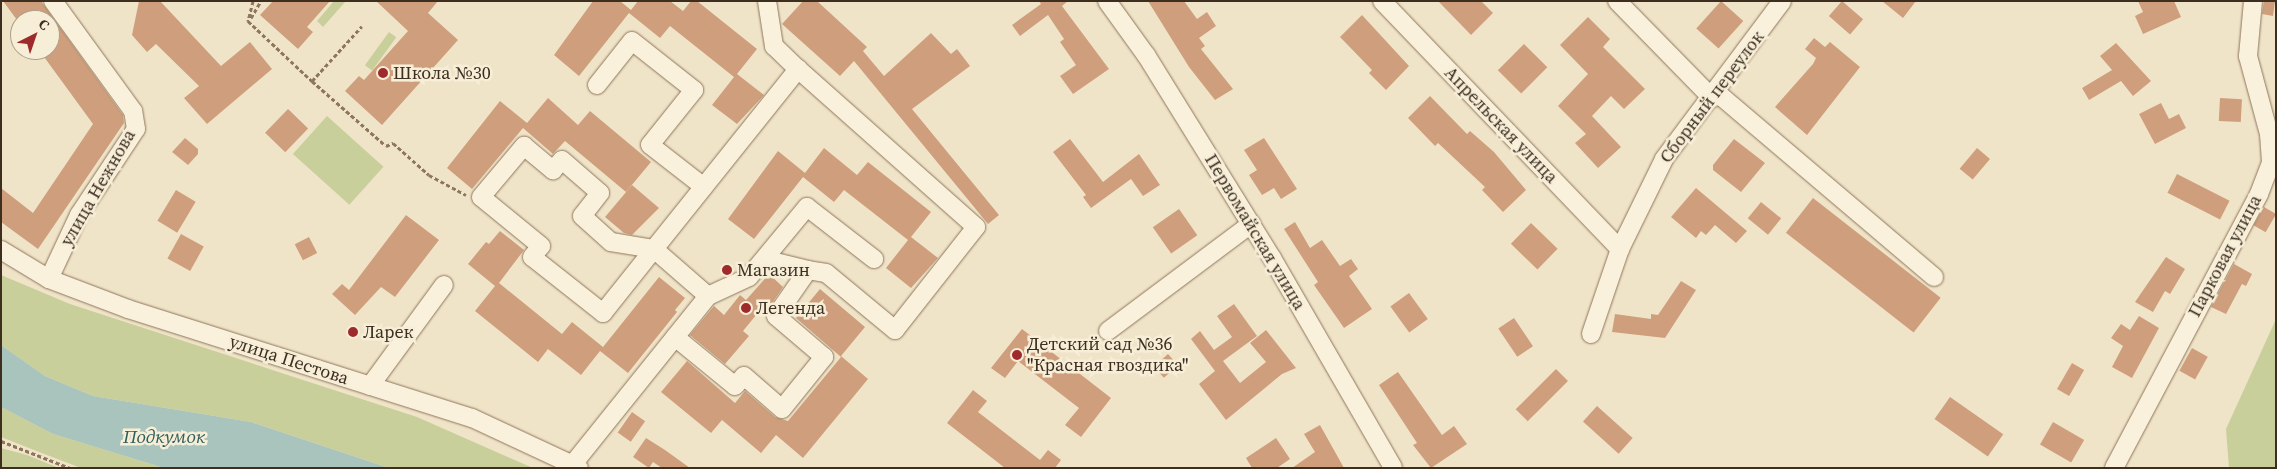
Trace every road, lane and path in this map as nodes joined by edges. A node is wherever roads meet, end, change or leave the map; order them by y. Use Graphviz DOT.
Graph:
graph roads {
  1 [pos="53,1"];
  2 [pos="253,1"];
  3 [pos="261,1"];
  4 [pos="767,1"];
  5 [pos="1107,1"];
  6 [pos="1382,1"];
  7 [pos="1617,1"];
  8 [pos="1782,1"];
  9 [pos="2253,1"];
  10 [pos="248,22"];
  11 [pos="362,26"];
  12 [pos="798,69"];
  13 [pos="312,81"];
  14 [pos="597,85"];
  15 [pos="1714,95"];
  16 [pos="704,187"];
  17 [pos="480,197"];
  18 [pos="1250,224"];
  19 [pos="654,249"];
  20 [pos="1620,249"];
  21 [pos="1,250"];
  22 [pos="874,259"];
  23 [pos="764,260"];
  24 [pos="808,270"];
  25 [pos="1934,277"];
  26 [pos="49,279"];
  27 [pos="444,285"];
  28 [pos="708,296"];
  29 [pos="1108,331"];
  30 [pos="1591,334"];
  31 [pos="675,337"];
  32 [pos="370,386"];
  33 [pos="1,441"];
  34 [pos="576,466"];
  35 [pos="70,468"];
  36 [pos="1392,468"];
  37 [pos="2114,468"];
  1 -- 26 [label="street, улица Нежнова"];
  2 -- 10 [label="path"];
  3 -- 10 [label="path"];
  4 -- 12 [label="street"];
  5 -- 18 [label="street, Первомайская улица"];
  6 -- 20 [label="street, Апрельская улица"];
  7 -- 15 [label="street"];
  8 -- 15 [label="street, Сборный переулок"];
  9 -- 37 [label="street, Парковая улица"];
  10 -- 13 [label="path"];
  11 -- 13 [label="path"];
  12 -- 16 [label="street"];
  12 -- 24 [label="street"];
  13 -- 17 [label="path"];
  14 -- 16 [label="street"];
  15 -- 20 [label="street, Сборный переулок"];
  15 -- 25 [label="street"];
  16 -- 19 [label="street"];
  17 -- 19 [label="street"];
  17 -- 19 [label="street"];
  18 -- 29 [label="street"];
  18 -- 36 [label="street, Первомайская улица"];
  19 -- 28 [label="street"];
  20 -- 30 [label="street, Сборный переулок"];
  21 -- 26 [label="street, улица Пестова"];
  22 -- 23 [label="street"];
  23 -- 24 [label="street"];
  23 -- 28 [label="street"];
  24 -- 31 [label="street"];
  26 -- 32 [label="street, улица Пестова"];
  27 -- 32 [label="street"];
  28 -- 31 [label="street"];
  31 -- 34 [label="street"];
  32 -- 34 [label="street, улица Пестова"];
  33 -- 35 [label="path"];
}
